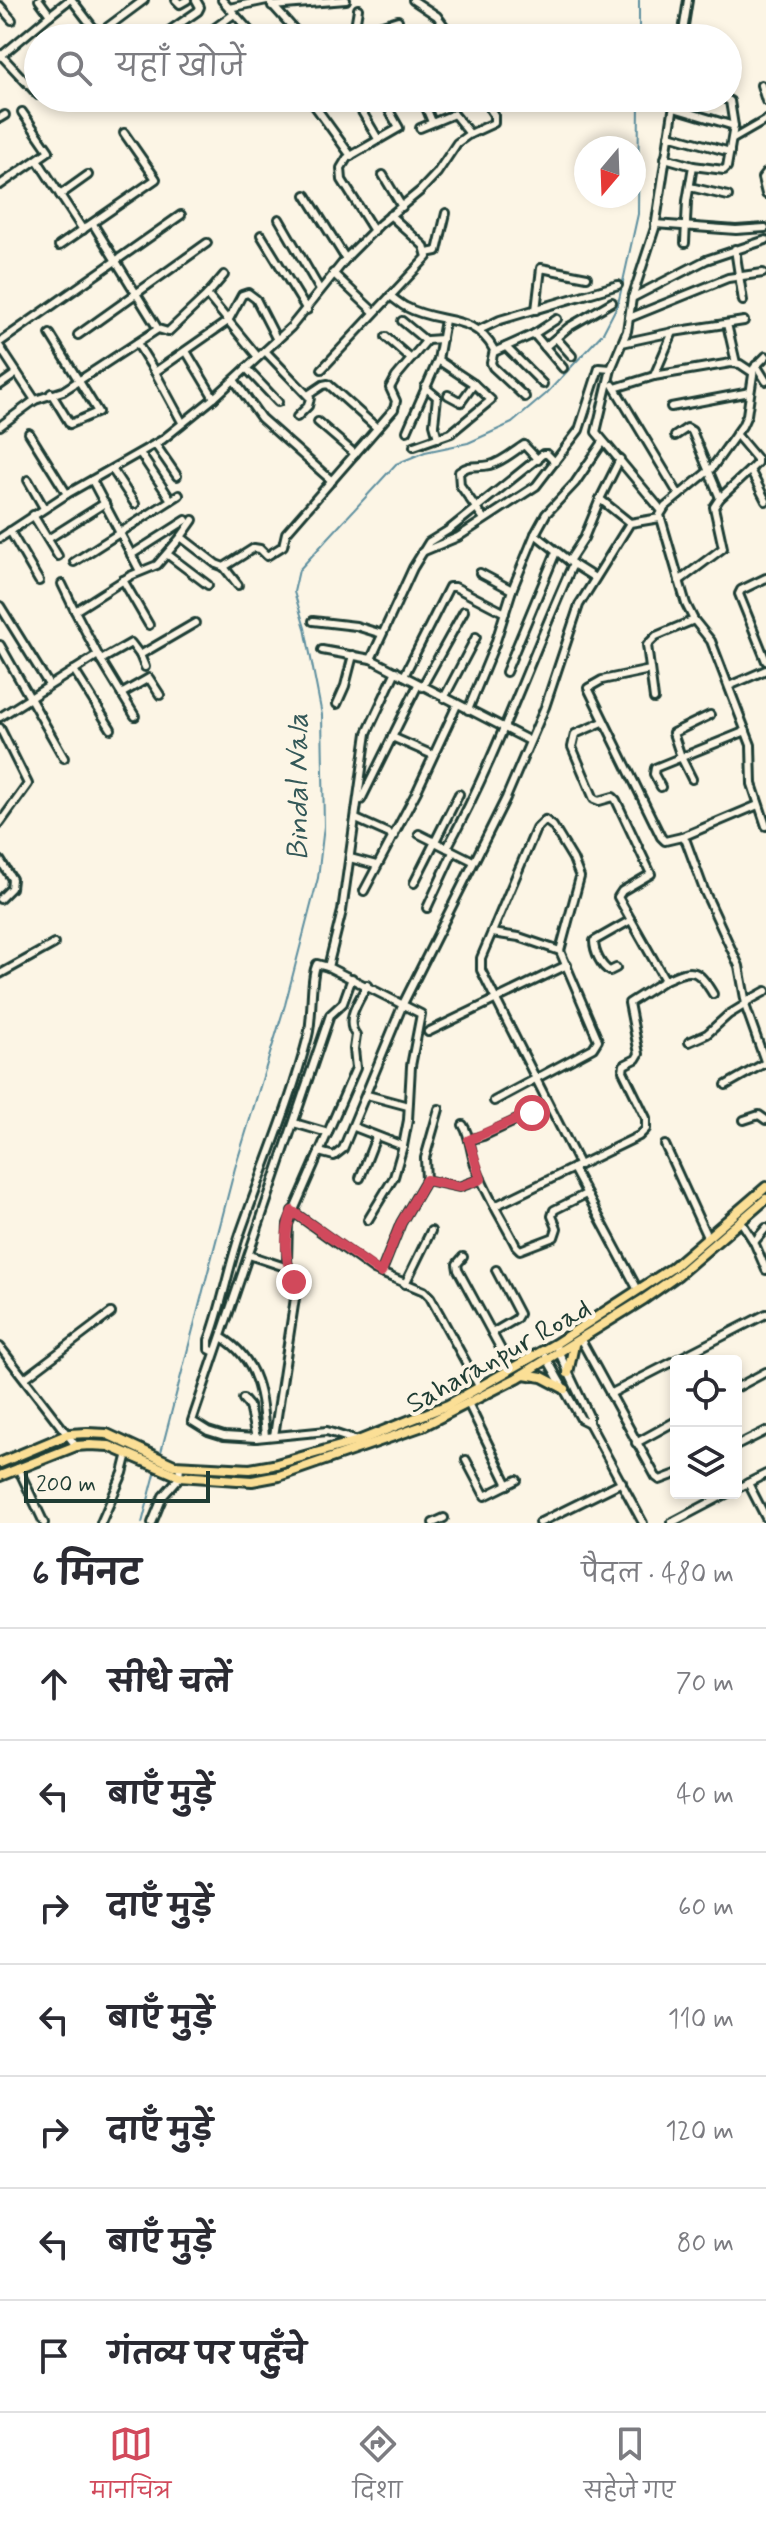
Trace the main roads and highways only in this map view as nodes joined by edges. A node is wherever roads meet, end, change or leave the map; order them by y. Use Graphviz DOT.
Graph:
graph roads {
  1 [pos="766,1187"];
  2 [pos="766,1200"];
  3 [pos="675,1272"];
  4 [pos="578,1342"];
  5 [pos="556,1349"];
  6 [pos="568,1373"];
  7 [pos="524,1374"];
  8 [pos="565,1389"];
  9 [pos="362,1444"];
  10 [pos="129,1449"];
  11 [pos="0,1463"];
  12 [pos="0,1476"];
  1 -- 3 [label="main road, Saharanpur Road"];
  2 -- 3 [label="main road, Saharanpur Road"];
  3 -- 4 [label="main road, Saharanpur Road"];
  3 -- 5 [label="main road, Saharanpur Road"];
  4 -- 5 [label="main road, Saharanpur Road"];
  4 -- 6 [label="main road"];
  5 -- 7 [label="main road, Saharanpur Road"];
  5 -- 9 [label="main road, Saharanpur Road"];
  7 -- 8 [label="main road"];
  7 -- 9 [label="main road, Saharanpur Road"];
  9 -- 10 [label="main road, Saharanpur Road"];
  10 -- 11 [label="main road"];
  10 -- 12 [label="main road"];
}
